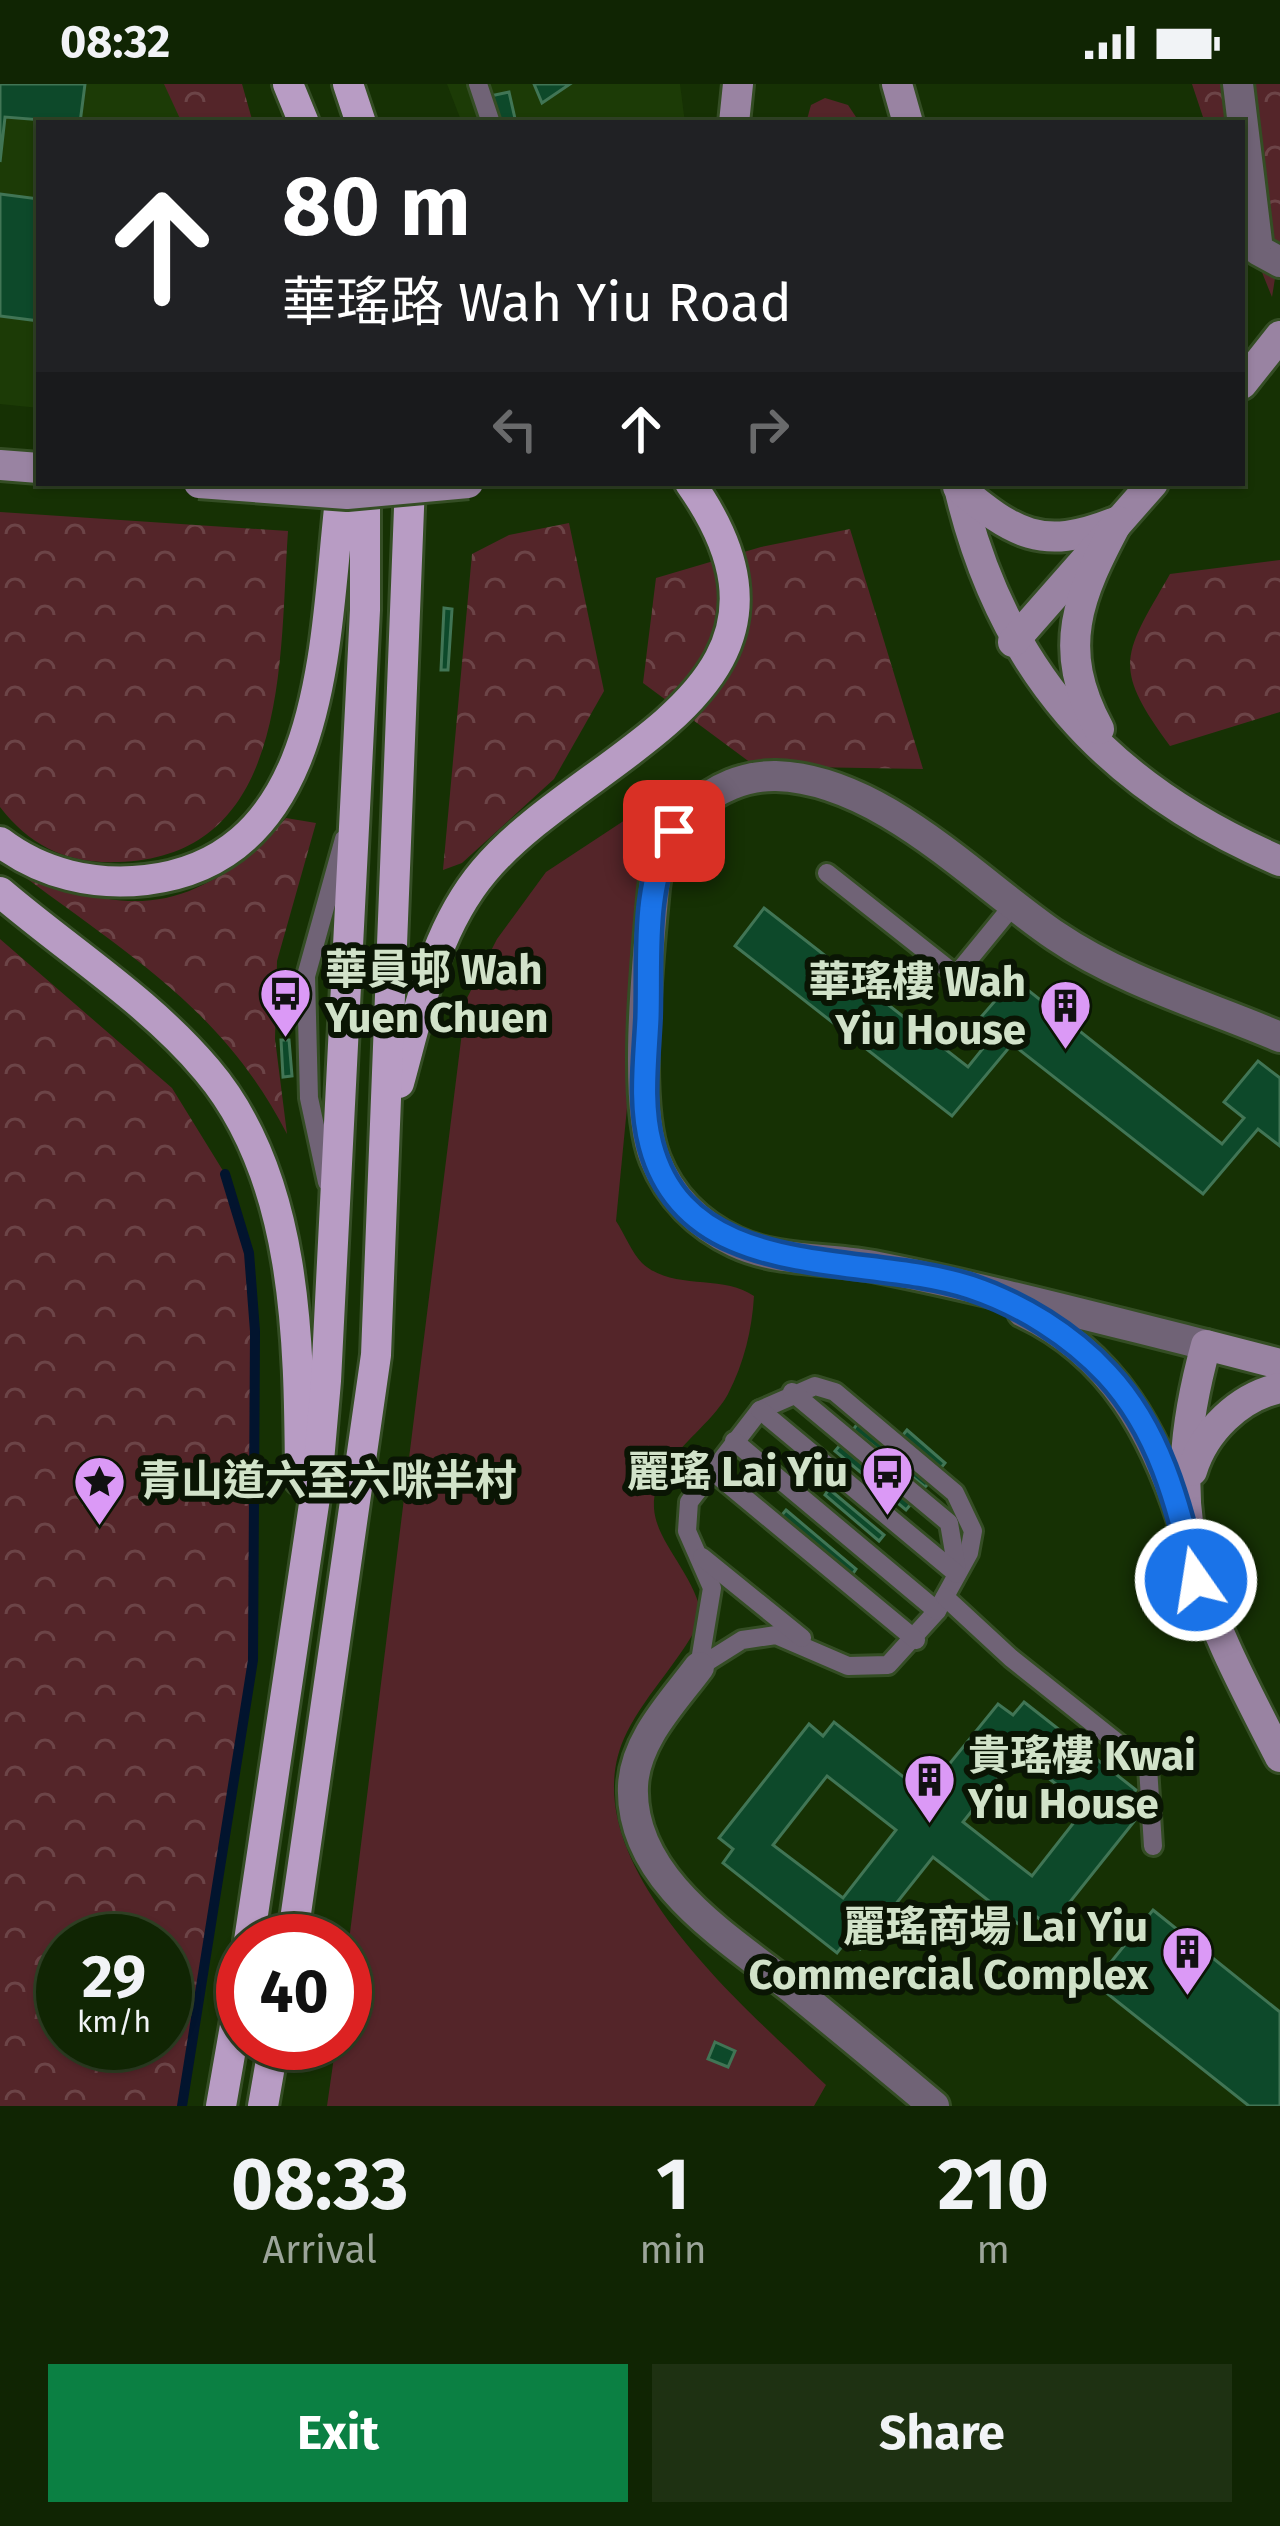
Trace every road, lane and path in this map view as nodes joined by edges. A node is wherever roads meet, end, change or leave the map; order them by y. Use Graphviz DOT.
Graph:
graph roads {
  1 [pos="288,84"];
  2 [pos="348,84"];
  3 [pos="478,84"];
  4 [pos="738,84"];
  5 [pos="898,84"];
  6 [pos="1238,84"];
  7 [pos="303,120"];
  8 [pos="360,120"];
  9 [pos="490,120"];
  10 [pos="734,120"];
  11 [pos="907,120"];
  12 [pos="1242,120"];
  13 [pos="1245,142"];
  14 [pos="1280,262"];
  15 [pos="1280,336"];
  16 [pos="1245,379"];
  17 [pos="0,465"];
  18 [pos="36,468"];
  19 [pos="239,486"];
  20 [pos="342,486"];
  21 [pos="365,486"];
  22 [pos="410,486"];
  23 [pos="436,486"];
  24 [pos="692,486"];
  25 [pos="958,486"];
  26 [pos="959,486"];
  27 [pos="1150,486"];
  28 [pos="1118,521"];
  29 [pos="1013,642"];
  30 [pos="1116,761"];
  31 [pos="0,842"];
  32 [pos="1280,861"];
  33 [pos="827,873"];
  34 [pos="0,892"];
  35 [pos="1015,903"];
  36 [pos="1280,1037"];
  37 [pos="387,1130"];
  38 [pos="971,1287"];
  39 [pos="1205,1345"];
  40 [pos="1280,1364"];
  41 [pos="1280,1388"];
  42 [pos="760,1410"];
  43 [pos="734,1441"];
  44 [pos="711,1470"];
  45 [pos="1184,1524"];
  46 [pos="701,1555"];
  47 [pos="957,1574"];
  48 [pos="941,1604"];
  49 [pos="298,1617"];
  50 [pos="916,1640"];
  51 [pos="815,1648"];
  52 [pos="699,1667"];
  53 [pos="1280,1757"];
  54 [pos="1153,1846"];
  55 [pos="254,1914"];
  56 [pos="296,1914"];
  57 [pos="227,2070"];
  58 [pos="269,2070"];
  59 [pos="221,2106"];
  60 [pos="263,2106"];
  61 [pos="934,2106"];
  1 -- 7 [label="main road"];
  2 -- 8 [label="main road"];
  3 -- 9 [label="lane"];
  4 -- 10 [label="street"];
  5 -- 11 [label="street"];
  6 -- 12 [label="street"];
  13 -- 14 [label="street"];
  15 -- 16 [label="street"];
  17 -- 18 [label="street"];
  19 -- 23 [label="street, bridge"];
  20 -- 31 [label="main road"];
  21 -- 49 [label="main road"];
  22 -- 37 [label="main road"];
  24 -- 37 [label="main road"];
  25 -- 29 [label="street"];
  26 -- 28 [label="street"];
  27 -- 28 [label="street"];
  28 -- 29 [label="street"];
  28 -- 30 [label="street"];
  29 -- 30 [label="street"];
  30 -- 32 [label="street"];
  33 -- 35 [label="lane"];
  34 -- 49 [label="main road"];
  35 -- 36 [label="street"];
  35 -- 38 [label="street"];
  37 -- 56 [label="main road"];
  38 -- 39 [label="street"];
  38 -- 45 [label="street"];
  39 -- 40 [label="street"];
  39 -- 45 [label="street"];
  41 -- 45 [label="street"];
  42 -- 43 [label="lane"];
  42 -- 47 [label="lane"];
  42 -- 47 [label="lane"];
  43 -- 44 [label="lane"];
  43 -- 48 [label="lane"];
  44 -- 46 [label="lane"];
  44 -- 50 [label="lane"];
  45 -- 53 [label="street"];
  46 -- 51 [label="lane"];
  46 -- 52 [label="lane"];
  47 -- 48 [label="lane"];
  48 -- 50 [label="lane"];
  48 -- 54 [label="lane"];
  49 -- 55 [label="main road"];
  50 -- 51 [label="lane"];
  51 -- 52 [label="lane"];
  52 -- 61 [label="street"];
  57 -- 59 [label="main road"];
  58 -- 60 [label="main road"];
}
